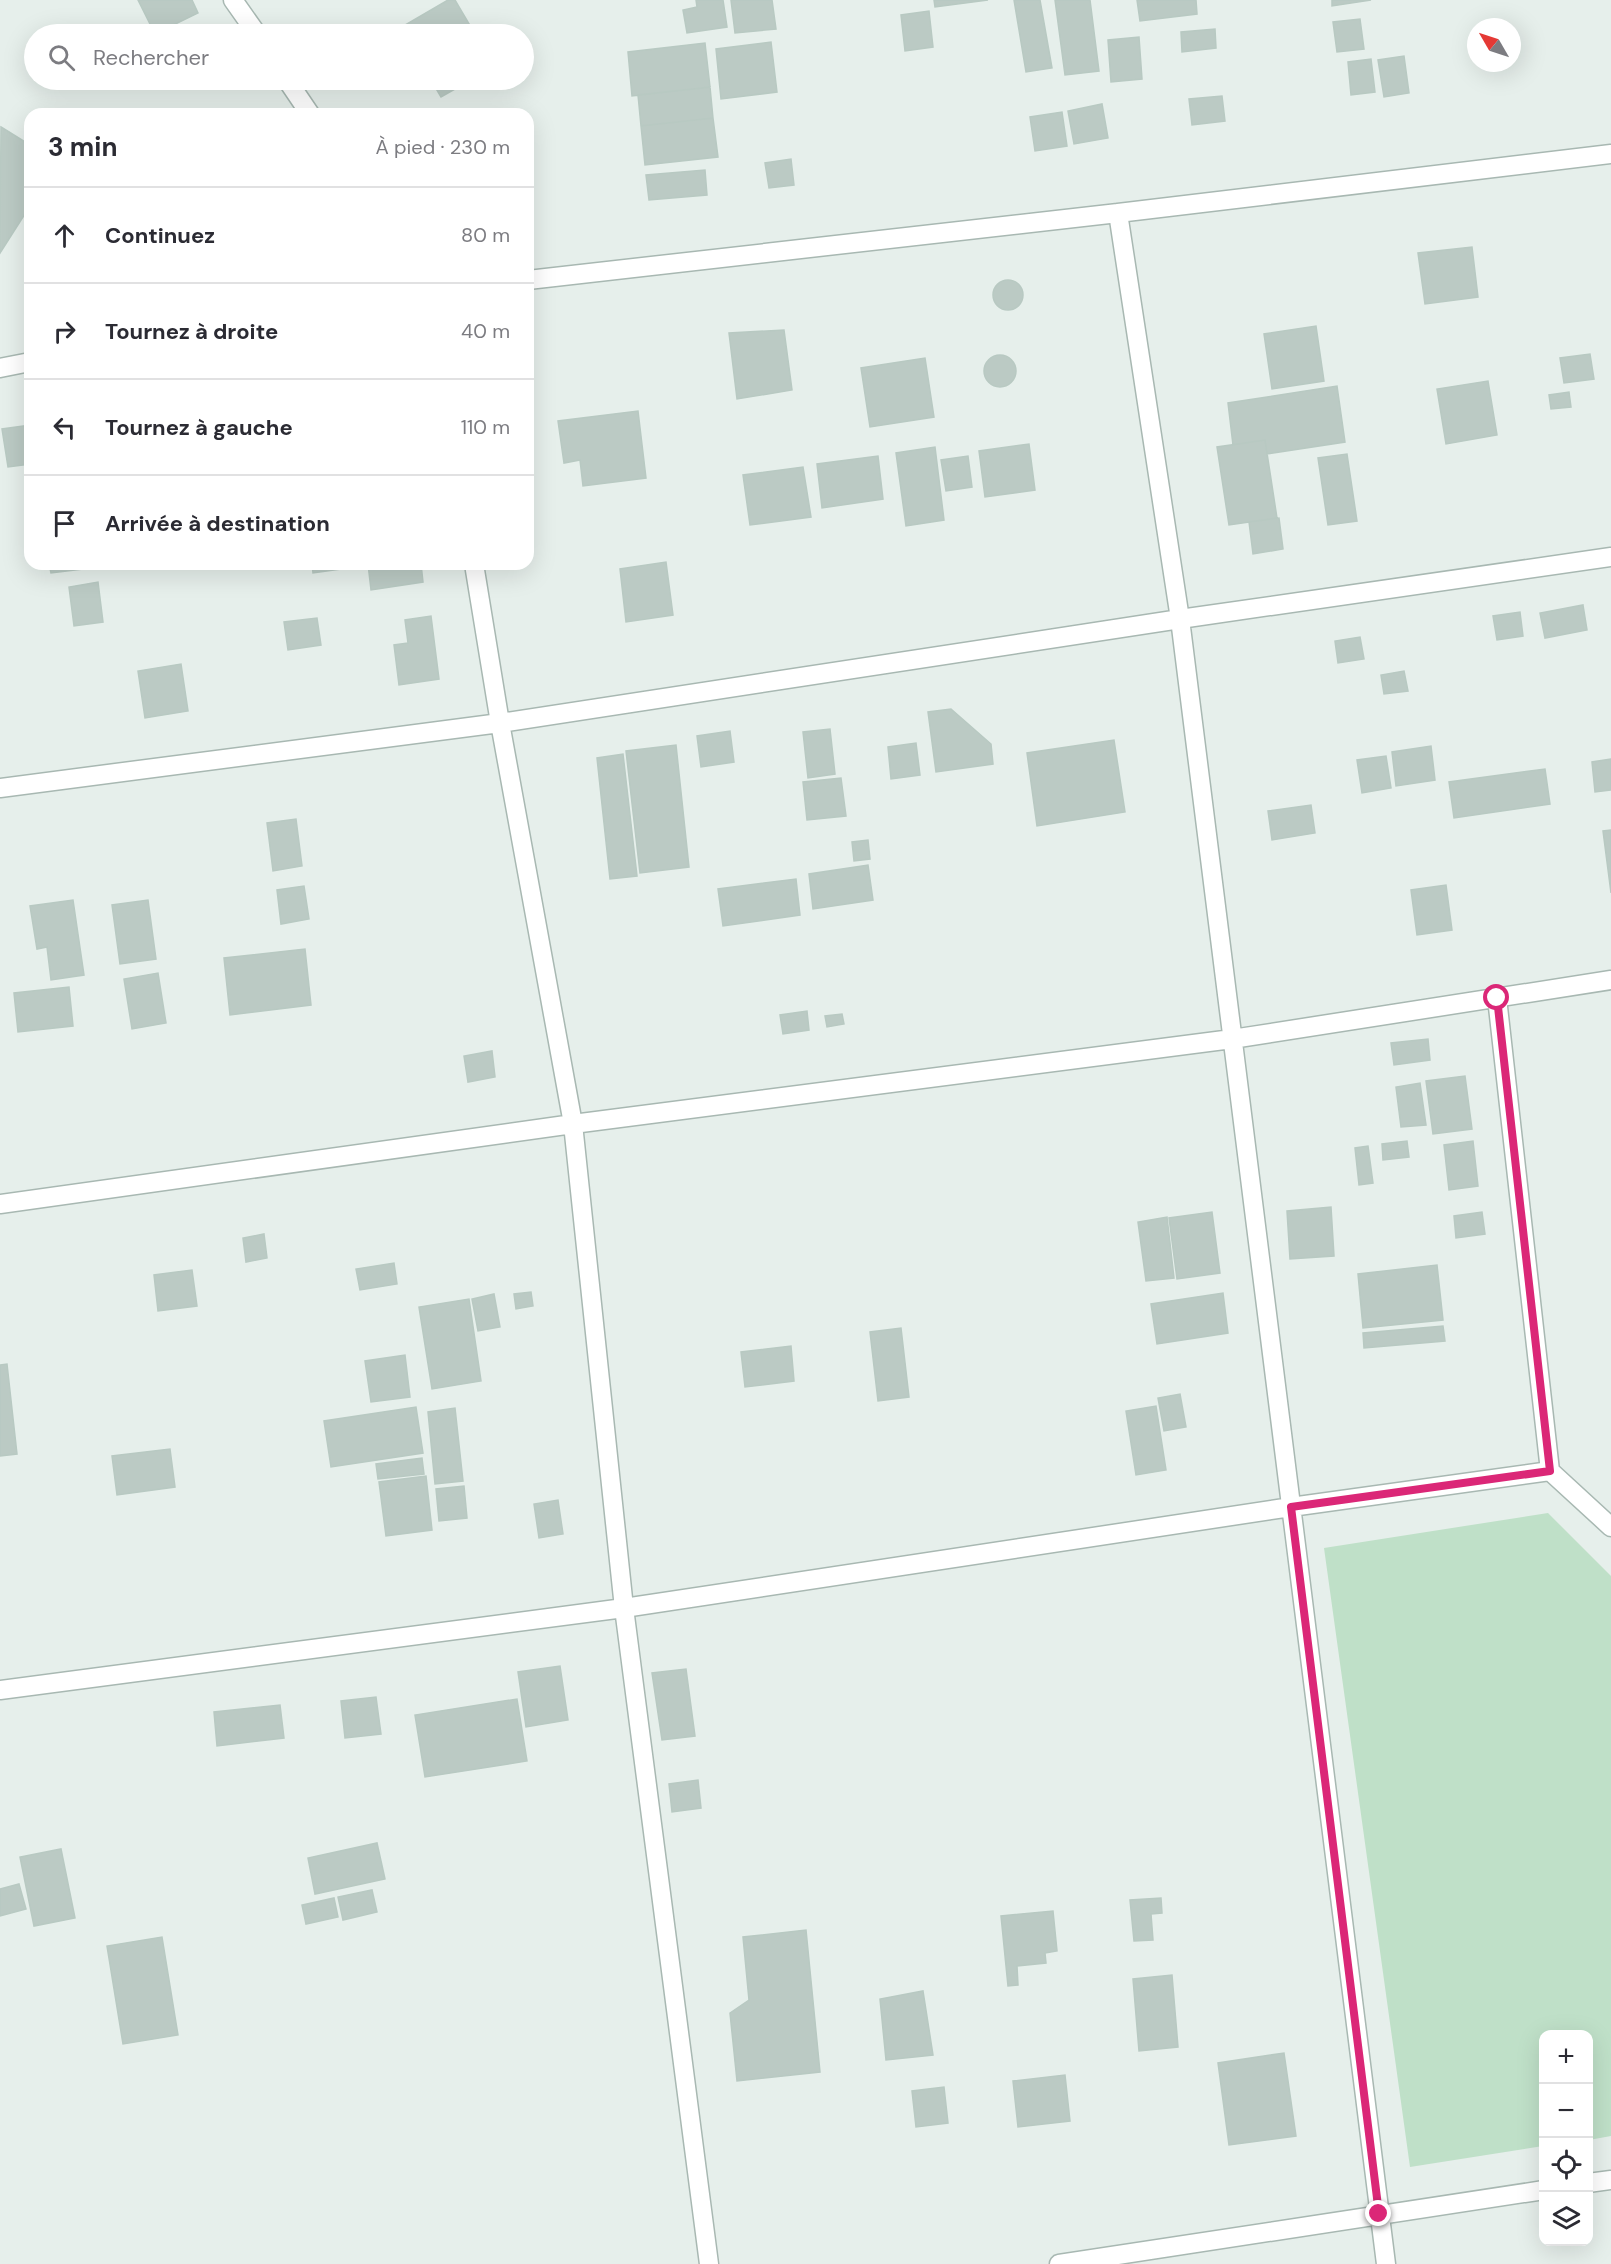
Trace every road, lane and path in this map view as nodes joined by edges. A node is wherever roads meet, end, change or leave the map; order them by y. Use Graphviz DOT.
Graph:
graph roads {
  1 [pos="233,0"];
  2 [pos="249,24"];
  3 [pos="294,90"];
  4 [pos="306,108"];
  5 [pos="1611,154"];
  6 [pos="1118,213"];
  7 [pos="534,279"];
  8 [pos="24,363"];
  9 [pos="0,368"];
  10 [pos="1611,557"];
  11 [pos="475,570"];
  12 [pos="1180,619"];
  13 [pos="500,723"];
  14 [pos="0,788"];
  15 [pos="1611,980"];
  16 [pos="1497,998"];
  17 [pos="1232,1039"];
  18 [pos="573,1124"];
  19 [pos="0,1204"];
  20 [pos="1550,1471"];
  21 [pos="1291,1507"];
  22 [pos="1611,1527"];
  23 [pos="624,1608"];
  24 [pos="0,1690"];
  25 [pos="1611,2180"];
  26 [pos="1593,2182"];
  27 [pos="1539,2191"];
  28 [pos="1379,2214"];
  29 [pos="709,2264"];
  30 [pos="1059,2264"];
  31 [pos="1386,2264"];
  1 -- 2 [label="street"];
  3 -- 4 [label="street"];
  5 -- 6 [label="street"];
  6 -- 7 [label="street"];
  6 -- 12 [label="street"];
  8 -- 9 [label="street"];
  10 -- 12 [label="street"];
  11 -- 13 [label="street"];
  12 -- 13 [label="street"];
  12 -- 17 [label="street"];
  13 -- 14 [label="street"];
  13 -- 18 [label="street"];
  15 -- 16 [label="street"];
  16 -- 17 [label="street"];
  16 -- 20 [label="street"];
  17 -- 18 [label="street"];
  17 -- 21 [label="street"];
  18 -- 19 [label="street"];
  18 -- 23 [label="street"];
  20 -- 21 [label="street"];
  20 -- 22 [label="street"];
  21 -- 23 [label="street"];
  21 -- 28 [label="street"];
  23 -- 24 [label="street"];
  23 -- 29 [label="street"];
  25 -- 26 [label="street"];
  27 -- 28 [label="street"];
  28 -- 30 [label="street"];
  28 -- 31 [label="street"];
}
